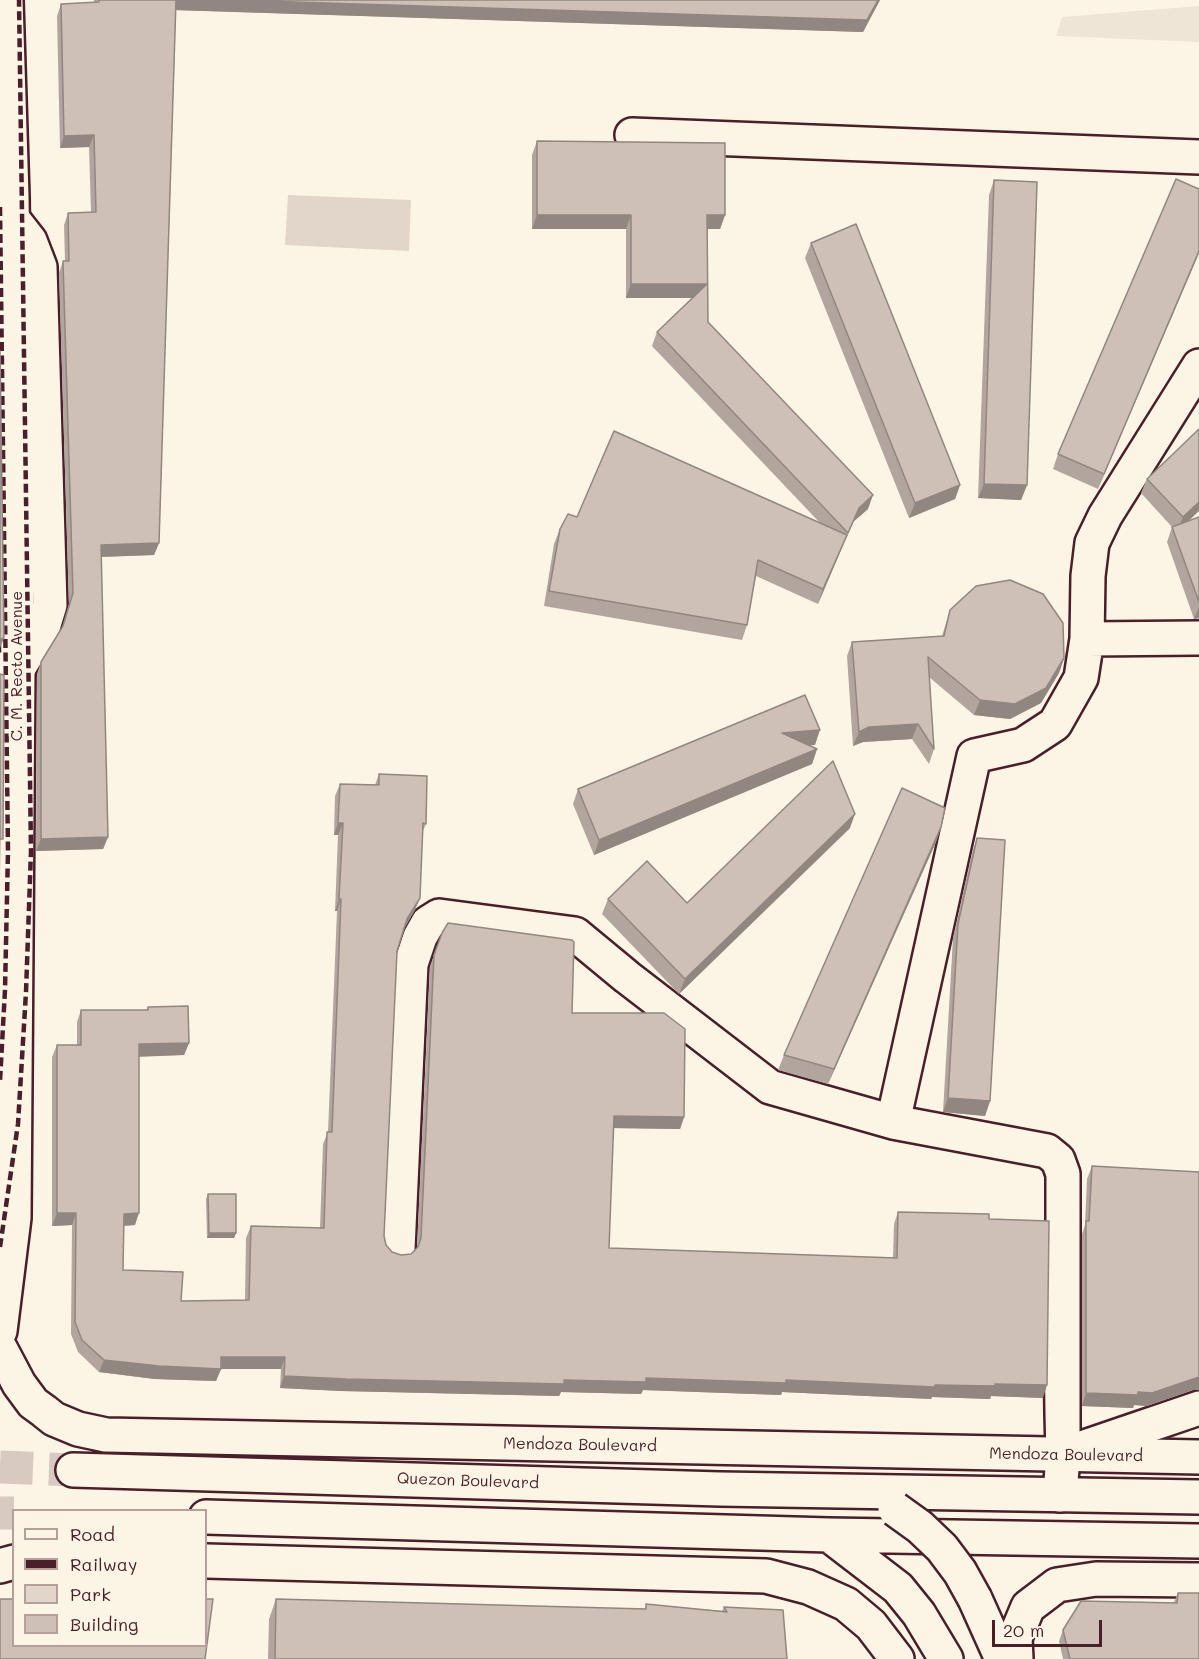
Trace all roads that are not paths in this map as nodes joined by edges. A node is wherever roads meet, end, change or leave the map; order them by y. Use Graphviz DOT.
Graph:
graph roads {
  1 [pos="6,0"];
  2 [pos="632,135"];
  3 [pos="1199,157"];
  4 [pos="8,203"];
  5 [pos="1199,366"];
  6 [pos="1199,638"];
  7 [pos="1087,639"];
  8 [pos="9,669"];
  9 [pos="893,1122"];
  10 [pos="398,1250"];
  11 [pos="0,1331"];
  12 [pos="0,1348"];
  13 [pos="1199,1408"];
  14 [pos="1063,1455"];
  15 [pos="1199,1457"];
  16 [pos="73,1470"];
  17 [pos="862,1491"];
  18 [pos="1060,1495"];
  19 [pos="1199,1497"];
  20 [pos="207,1517"];
  21 [pos="829,1535"];
  22 [pos="1199,1541"];
  23 [pos="207,1561"];
  24 [pos="1199,1580"];
  25 [pos="897,1659"];
  26 [pos="946,1659"];
  27 [pos="1002,1659"];
  28 [pos="1016,1659"];
  1 -- 4 [label="main road, C. M. Recto Avenue"];
  2 -- 3 [label="main road"];
  4 -- 8 [label="main road, C. M. Recto Avenue"];
  5 -- 7 [label="main road"];
  6 -- 7 [label="main road"];
  7 -- 9 [label="main road"];
  8 -- 11 [label="main road, C. M. Recto Avenue"];
  9 -- 10 [label="main road"];
  9 -- 14 [label="main road"];
  12 -- 14 [label="main road, Mendoza Boulevard"];
  13 -- 14 [label="main road"];
  14 -- 15 [label="main road, Mendoza Boulevard"];
  14 -- 18 [label="main road"];
  16 -- 17 [label="main road, Quezon Boulevard"];
  17 -- 18 [label="main road"];
  17 -- 27 [label="main road, bridge"];
  18 -- 19 [label="main road"];
  20 -- 21 [label="main road"];
  21 -- 22 [label="main road"];
  21 -- 26 [label="main road"];
  23 -- 25 [label="main road"];
  24 -- 28 [label="main road"];
}
